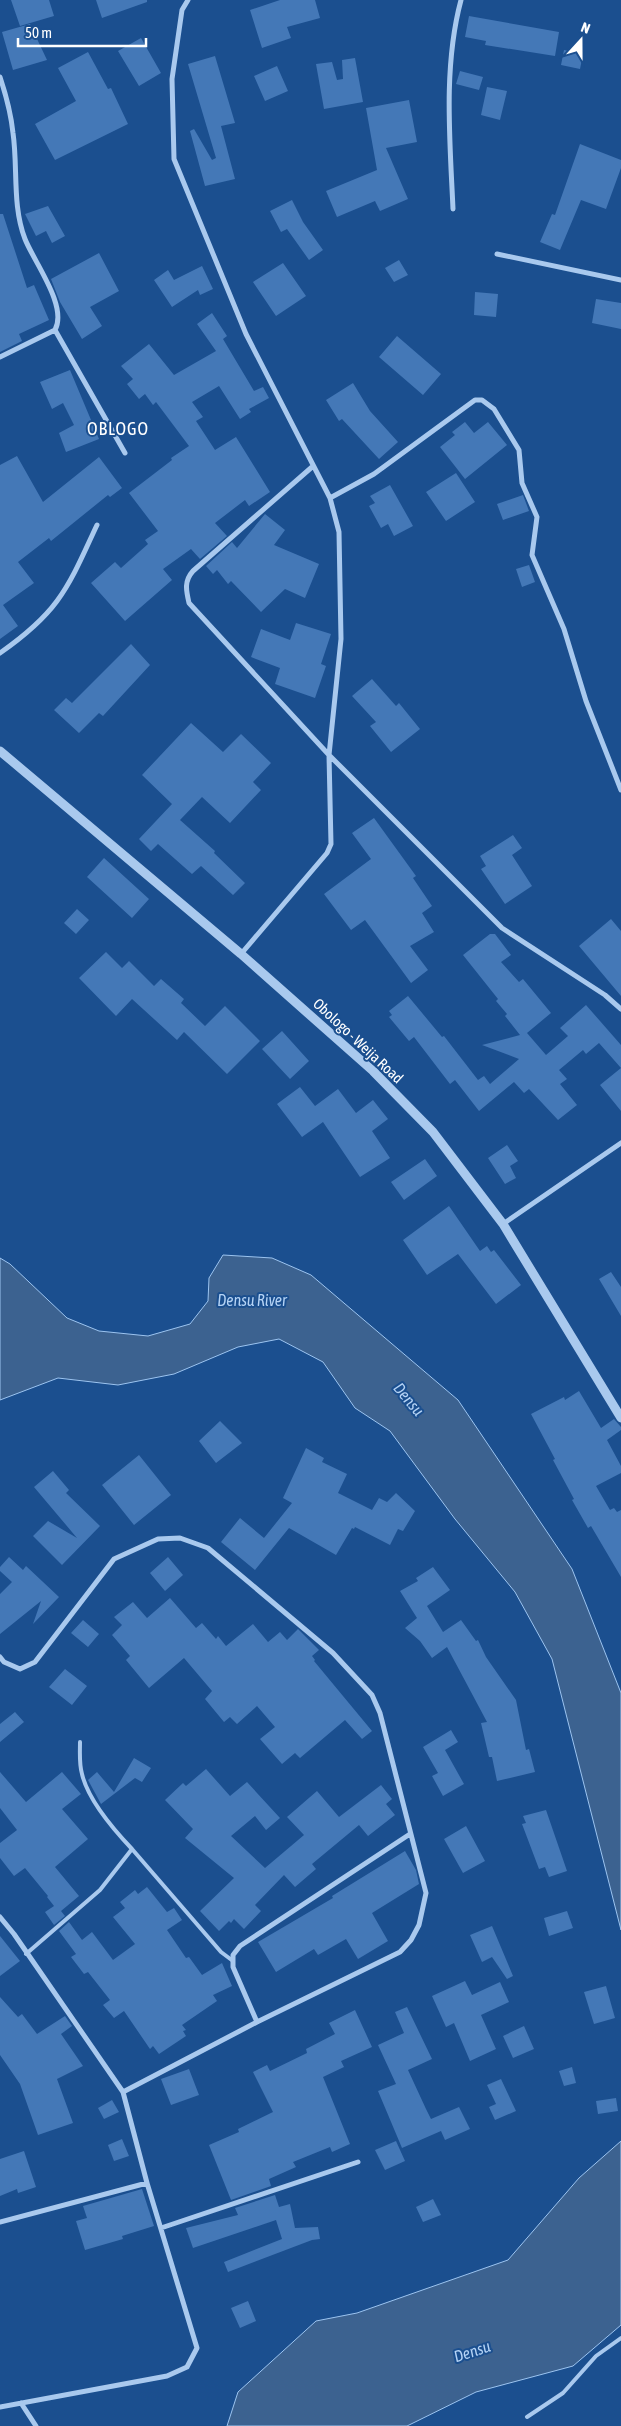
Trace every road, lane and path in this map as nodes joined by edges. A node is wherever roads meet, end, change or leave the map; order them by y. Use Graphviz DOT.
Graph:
graph roads {
  1 [pos="188,0"];
  2 [pos="461,0"];
  3 [pos="0,77"];
  4 [pos="453,210"];
  5 [pos="497,254"];
  6 [pos="621,280"];
  7 [pos="55,330"];
  8 [pos="0,357"];
  9 [pos="125,453"];
  10 [pos="312,467"];
  11 [pos="330,498"];
  12 [pos="97,525"];
  13 [pos="0,653"];
  14 [pos="0,751"];
  15 [pos="329,755"];
  16 [pos="621,790"];
  17 [pos="241,954"];
  18 [pos="621,1010"];
  19 [pos="621,1143"];
  20 [pos="503,1224"];
  21 [pos="621,1418"];
  22 [pos="0,1657"];
  23 [pos="80,1742"];
  24 [pos="410,1834"];
  25 [pos="132,1849"];
  26 [pos="0,1917"];
  27 [pos="26,1954"];
  28 [pos="233,1961"];
  29 [pos="257,2022"];
  30 [pos="123,2092"];
  31 [pos="358,2162"];
  32 [pos="147,2183"];
  33 [pos="0,2222"];
  34 [pos="161,2228"];
  35 [pos="621,2338"];
  36 [pos="21,2403"];
  37 [pos="0,2407"];
  38 [pos="527,2417"];
  39 [pos="36,2426"];
  1 -- 10 [label="street"];
  2 -- 4 [label="street"];
  3 -- 7 [label="street"];
  5 -- 6 [label="street"];
  7 -- 8 [label="street"];
  7 -- 9 [label="street"];
  10 -- 11 [label="street"];
  10 -- 15 [label="street"];
  11 -- 15 [label="street"];
  11 -- 16 [label="street"];
  12 -- 13 [label="street"];
  14 -- 17 [label="street, Obologo - Weija Road"];
  15 -- 17 [label="street"];
  15 -- 18 [label="street"];
  17 -- 20 [label="street, Obologo - Weija Road"];
  19 -- 20 [label="street"];
  20 -- 21 [label="street, Obologo - Weija Road"];
  22 -- 24 [label="street"];
  23 -- 25 [label="lane"];
  24 -- 28 [label="street"];
  24 -- 29 [label="street"];
  25 -- 27 [label="lane"];
  25 -- 28 [label="lane"];
  26 -- 27 [label="street"];
  27 -- 30 [label="street"];
  28 -- 29 [label="street"];
  29 -- 30 [label="street"];
  30 -- 32 [label="street"];
  31 -- 34 [label="street"];
  32 -- 33 [label="street"];
  32 -- 34 [label="street"];
  34 -- 36 [label="street"];
  35 -- 38 [label="lane"];
  36 -- 37 [label="street"];
  36 -- 39 [label="street"];
}
